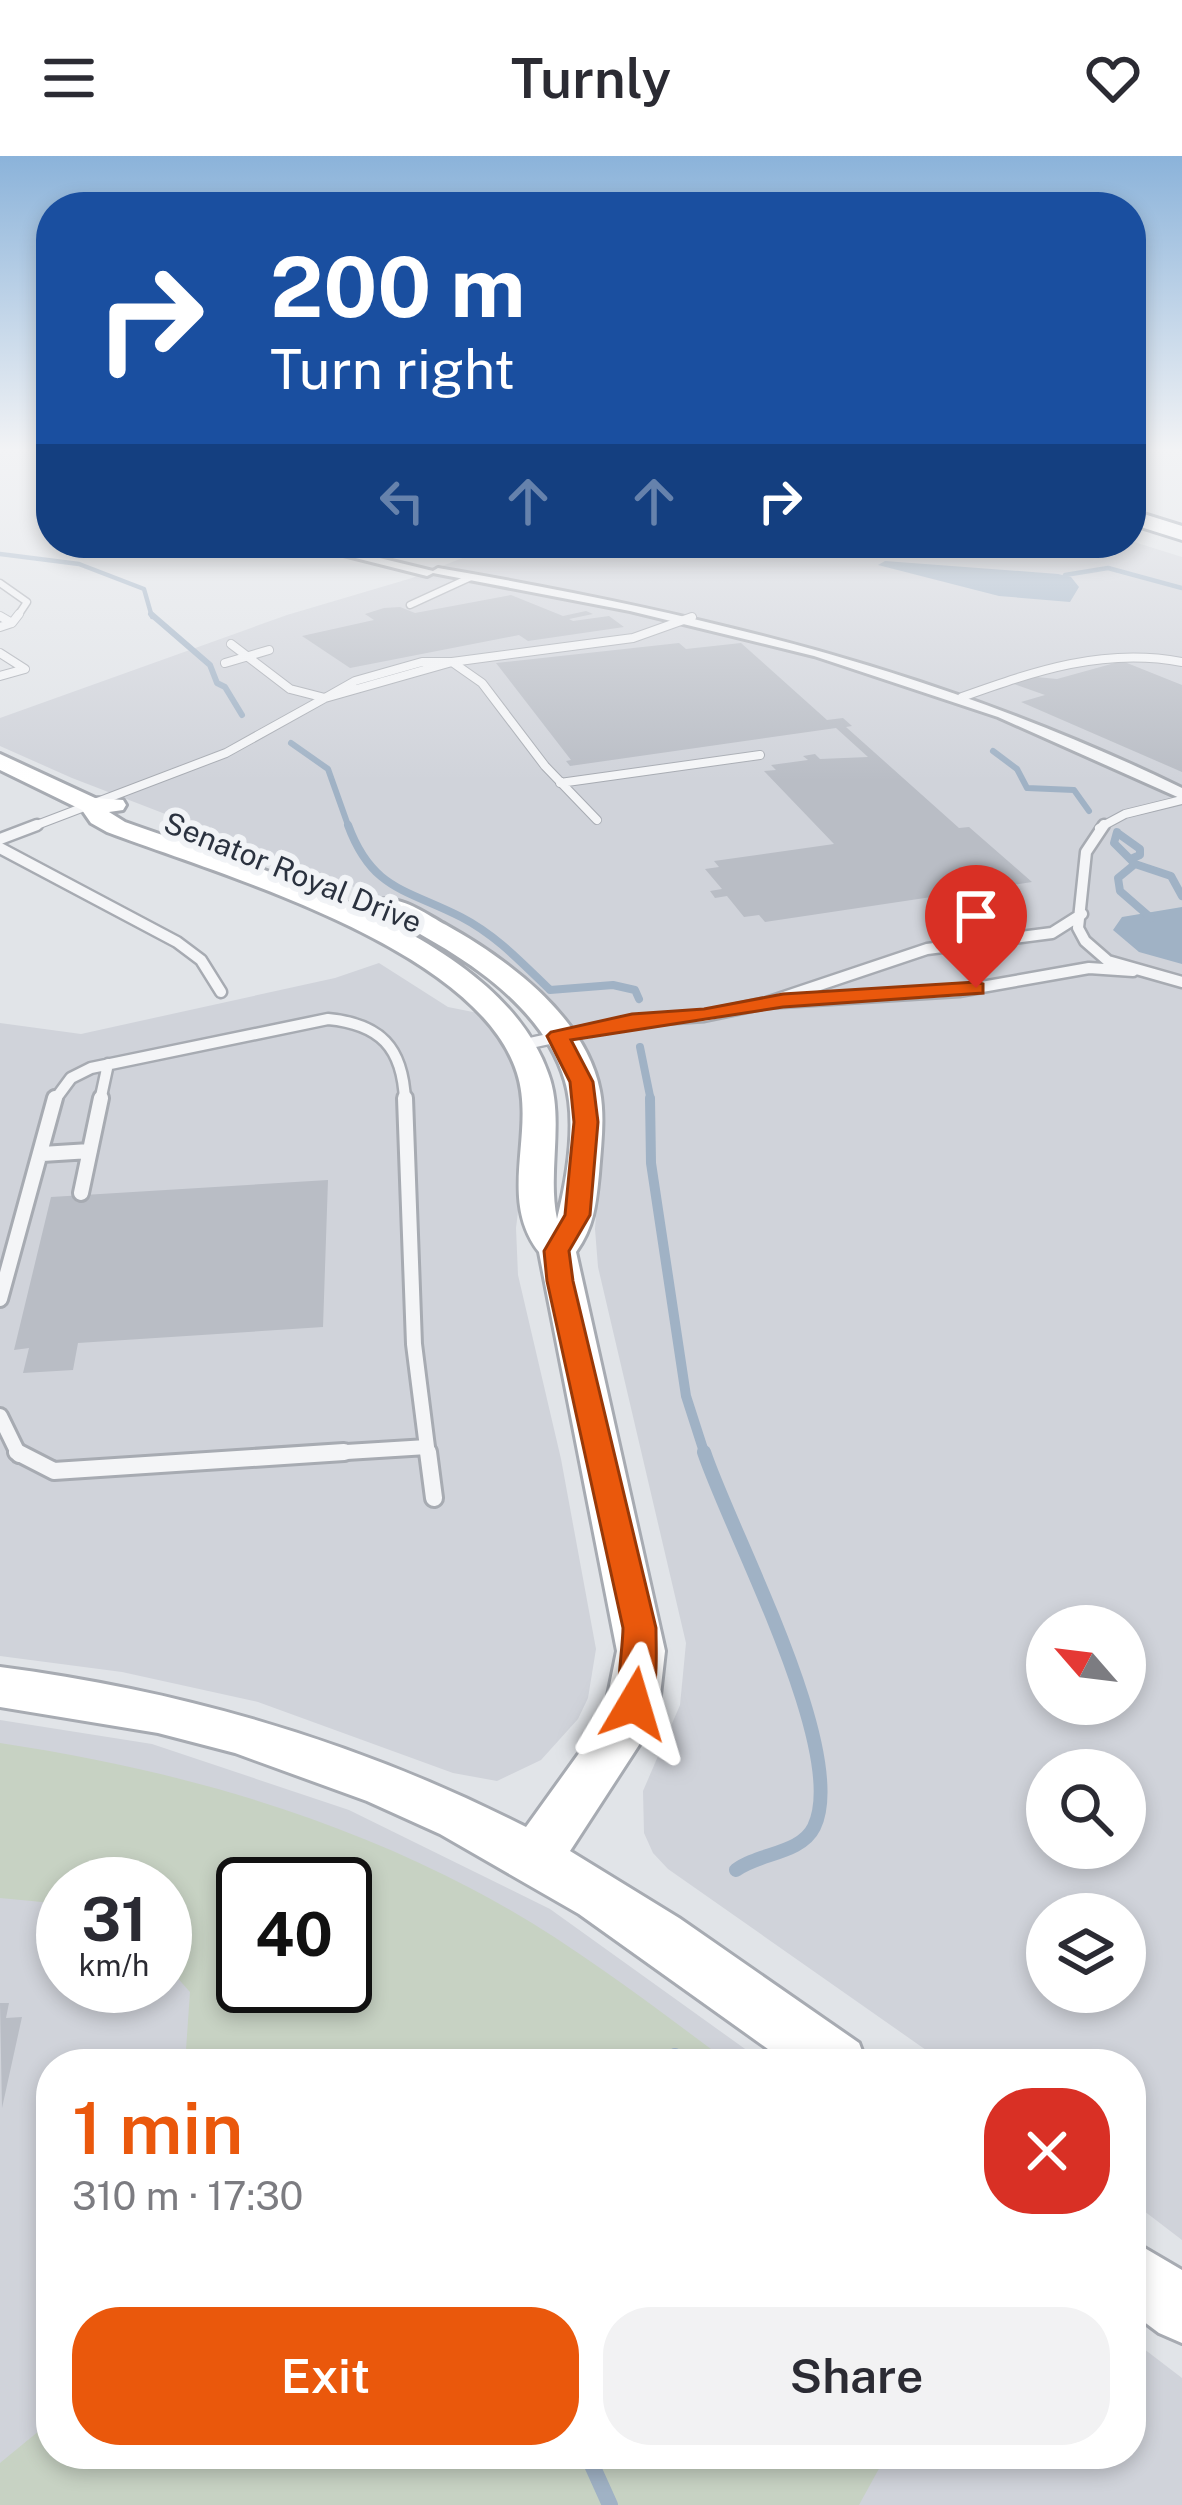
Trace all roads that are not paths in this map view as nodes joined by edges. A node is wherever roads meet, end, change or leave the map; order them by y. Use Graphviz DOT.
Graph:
graph roads {
  1 [pos="385,562"];
  2 [pos="471,577"];
  3 [pos="0,583"];
  4 [pos="410,605"];
  5 [pos="0,616"];
  6 [pos="692,617"];
  7 [pos="12,622"];
  8 [pos="0,627"];
  9 [pos="231,644"];
  10 [pos="269,650"];
  11 [pos="0,653"];
  12 [pos="248,657"];
  13 [pos="452,662"];
  14 [pos="1182,662"];
  15 [pos="225,663"];
  16 [pos="1049,668"];
  17 [pos="0,676"];
  18 [pos="1070,676"];
  19 [pos="962,697"];
  20 [pos="325,698"];
  21 [pos="760,755"];
  22 [pos="0,761"];
  23 [pos="560,783"];
  24 [pos="1182,797"];
  25 [pos="91,805"];
  26 [pos="596,820"];
  27 [pos="0,839"];
  28 [pos="0,848"];
  29 [pos="1082,914"];
  30 [pos="1133,971"];
  31 [pos="1182,982"];
  32 [pos="221,992"];
  33 [pos="766,1003"];
  34 [pos="558,1036"];
  35 [pos="520,1045"];
  36 [pos="108,1064"];
  37 [pos="90,1151"];
  38 [pos="42,1154"];
  39 [pos="81,1193"];
  40 [pos="556,1251"];
  41 [pos="0,1299"];
  42 [pos="0,1416"];
  43 [pos="427,1447"];
  44 [pos="434,1498"];
  45 [pos="0,1687"];
  46 [pos="535,1858"];
  47 [pos="817,2049"];
  48 [pos="1146,2283"];
  49 [pos="1182,2310"];
  1 -- 2 [label="street"];
  2 -- 4 [label="lane"];
  2 -- 6 [label="street"];
  3 -- 7 [label="lane"];
  5 -- 7 [label="lane"];
  6 -- 13 [label="lane"];
  6 -- 19 [label="street"];
  7 -- 8 [label="lane"];
  9 -- 12 [label="lane"];
  10 -- 12 [label="lane"];
  11 -- 17 [label="lane"];
  12 -- 15 [label="lane"];
  12 -- 20 [label="lane"];
  13 -- 20 [label="lane"];
  13 -- 23 [label="lane"];
  14 -- 16 [label="lane"];
  16 -- 18 [label="lane"];
  16 -- 19 [label="lane"];
  19 -- 24 [label="street"];
  20 -- 25 [label="lane"];
  21 -- 23 [label="lane"];
  22 -- 25 [label="street, Senator Royal Drive"];
  23 -- 26 [label="lane"];
  24 -- 29 [label="lane"];
  25 -- 27 [label="lane"];
  25 -- 34 [label="street, Senator Royal Drive"];
  25 -- 35 [label="street, Senator Royal Drive"];
  28 -- 32 [label="lane"];
  29 -- 30 [label="lane"];
  29 -- 33 [label="lane"];
  30 -- 31 [label="lane"];
  30 -- 33 [label="lane"];
  33 -- 34 [label="lane"];
  34 -- 35 [label="lane"];
  34 -- 40 [label="street, Senator Royal Drive"];
  35 -- 40 [label="street"];
  36 -- 37 [label="lane"];
  36 -- 38 [label="lane"];
  36 -- 43 [label="lane"];
  37 -- 38 [label="lane"];
  37 -- 39 [label="lane"];
  38 -- 41 [label="lane"];
  40 -- 46 [label="street"];
  42 -- 43 [label="lane"];
  43 -- 44 [label="lane"];
  45 -- 46 [label="street"];
  46 -- 47 [label="street"];
  48 -- 49 [label="street"];
}
